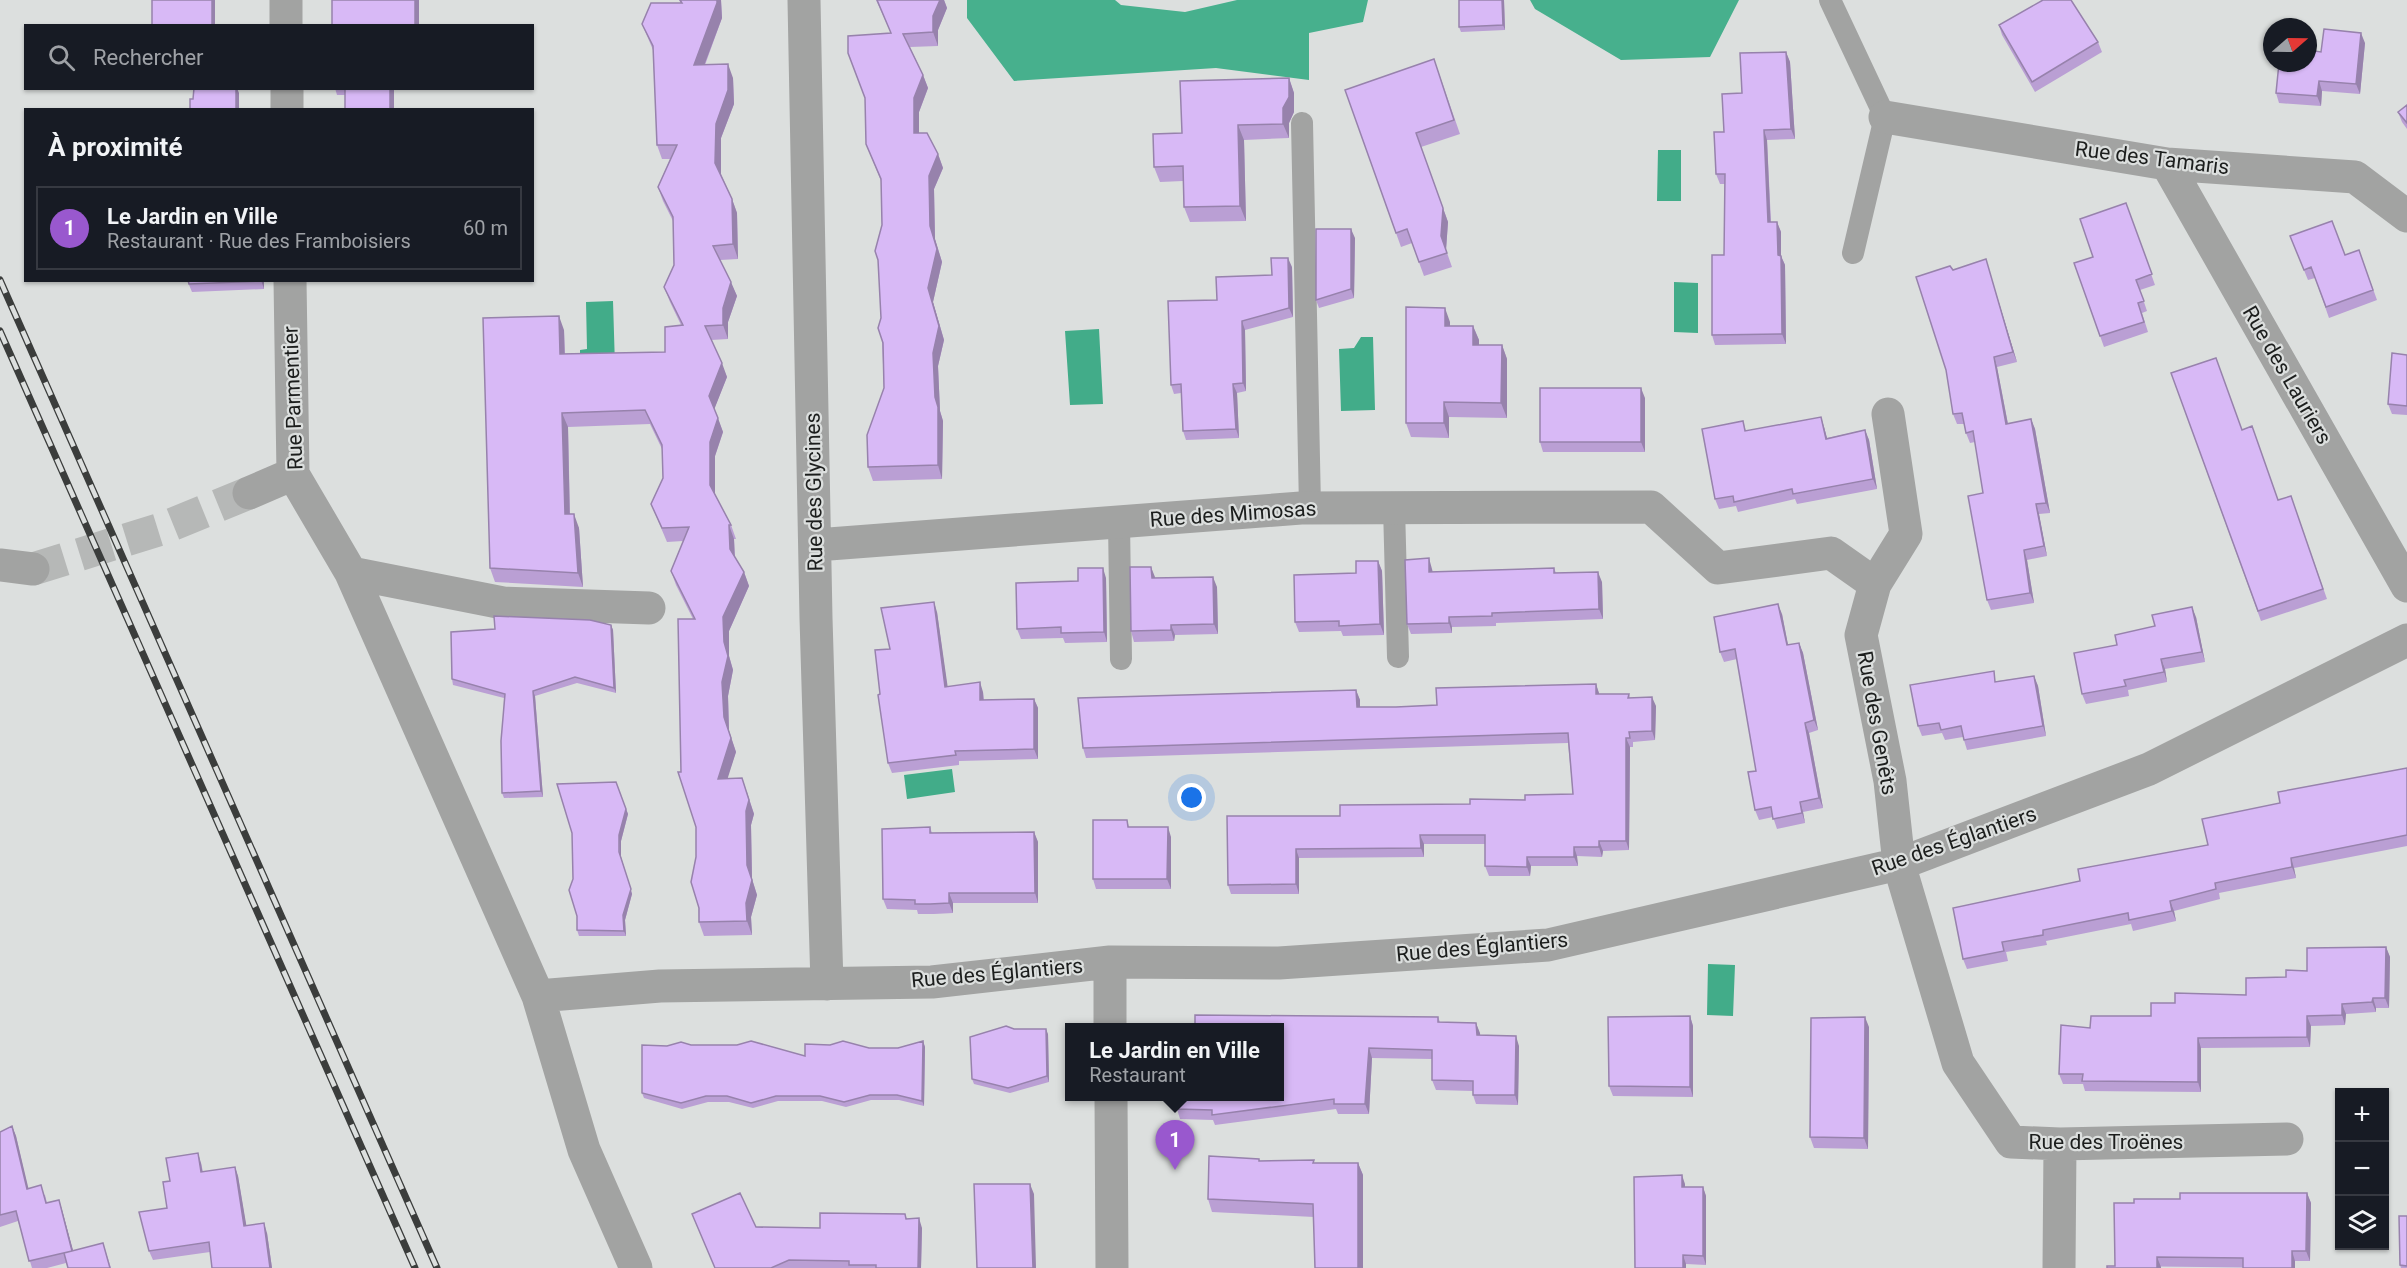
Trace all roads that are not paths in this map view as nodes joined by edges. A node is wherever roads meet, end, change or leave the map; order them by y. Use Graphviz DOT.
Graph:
graph roads {
  1 [pos="286,0"];
  2 [pos="804,0"];
  3 [pos="1830,0"];
  4 [pos="286,24"];
  5 [pos="287,90"];
  6 [pos="287,108"];
  7 [pos="1885,117"];
  8 [pos="1302,123"];
  9 [pos="2167,164"];
  10 [pos="2407,216"];
  11 [pos="1853,253"];
  12 [pos="290,282"];
  13 [pos="1888,414"];
  14 [pos="293,474"];
  15 [pos="249,494"];
  16 [pos="1310,507"];
  17 [pos="1394,507"];
  18 [pos="1119,522"];
  19 [pos="816,545"];
  20 [pos="0,565"];
  21 [pos="33,569"];
  22 [pos="351,573"];
  23 [pos="1875,584"];
  24 [pos="2407,586"];
  25 [pos="649,608"];
  26 [pos="2407,640"];
  27 [pos="1398,657"];
  28 [pos="1121,660"];
  29 [pos="1899,864"];
  30 [pos="1110,962"];
  31 [pos="827,984"];
  32 [pos="538,996"];
  33 [pos="1110,1023"];
  34 [pos="1111,1101"];
  35 [pos="2287,1139"];
  36 [pos="2060,1144"];
  37 [pos="636,1268"];
  38 [pos="1112,1268"];
  39 [pos="2059,1268"];
  1 -- 4 [label="street"];
  2 -- 19 [label="street, Rue des Glycines"];
  3 -- 7 [label="lane"];
  5 -- 6 [label="street"];
  7 -- 9 [label="street, Rue des Tamaris"];
  7 -- 11 [label="lane"];
  8 -- 16 [label="lane"];
  9 -- 10 [label="street, Rue des Tamaris"];
  9 -- 24 [label="street, Rue des Lauriers"];
  12 -- 14 [label="street, Rue Parmentier"];
  13 -- 23 [label="street, Rue des Genêts"];
  14 -- 15 [label="street"];
  14 -- 22 [label="street, Rue Parmentier"];
  16 -- 17 [label="street, Rue des Mimosas"];
  16 -- 18 [label="street, Rue des Mimosas"];
  17 -- 23 [label="street, Rue des Mimosas"];
  17 -- 27 [label="lane"];
  18 -- 19 [label="street, Rue des Mimosas"];
  18 -- 28 [label="lane"];
  19 -- 31 [label="street, Rue des Glycines"];
  20 -- 21 [label="street"];
  22 -- 25 [label="street"];
  22 -- 32 [label="street, Rue Parmentier"];
  23 -- 29 [label="street, Rue des Genêts"];
  26 -- 29 [label="street, Rue des Églantiers"];
  29 -- 30 [label="street, Rue des Églantiers"];
  29 -- 36 [label="street, Rue des Troënes"];
  30 -- 31 [label="street, Rue des Églantiers"];
  30 -- 33 [label="street"];
  31 -- 32 [label="street, Rue des Églantiers"];
  32 -- 37 [label="street, Rue Parmentier"];
  34 -- 38 [label="street"];
  35 -- 36 [label="street, Rue des Troënes"];
  36 -- 39 [label="street"];
}
